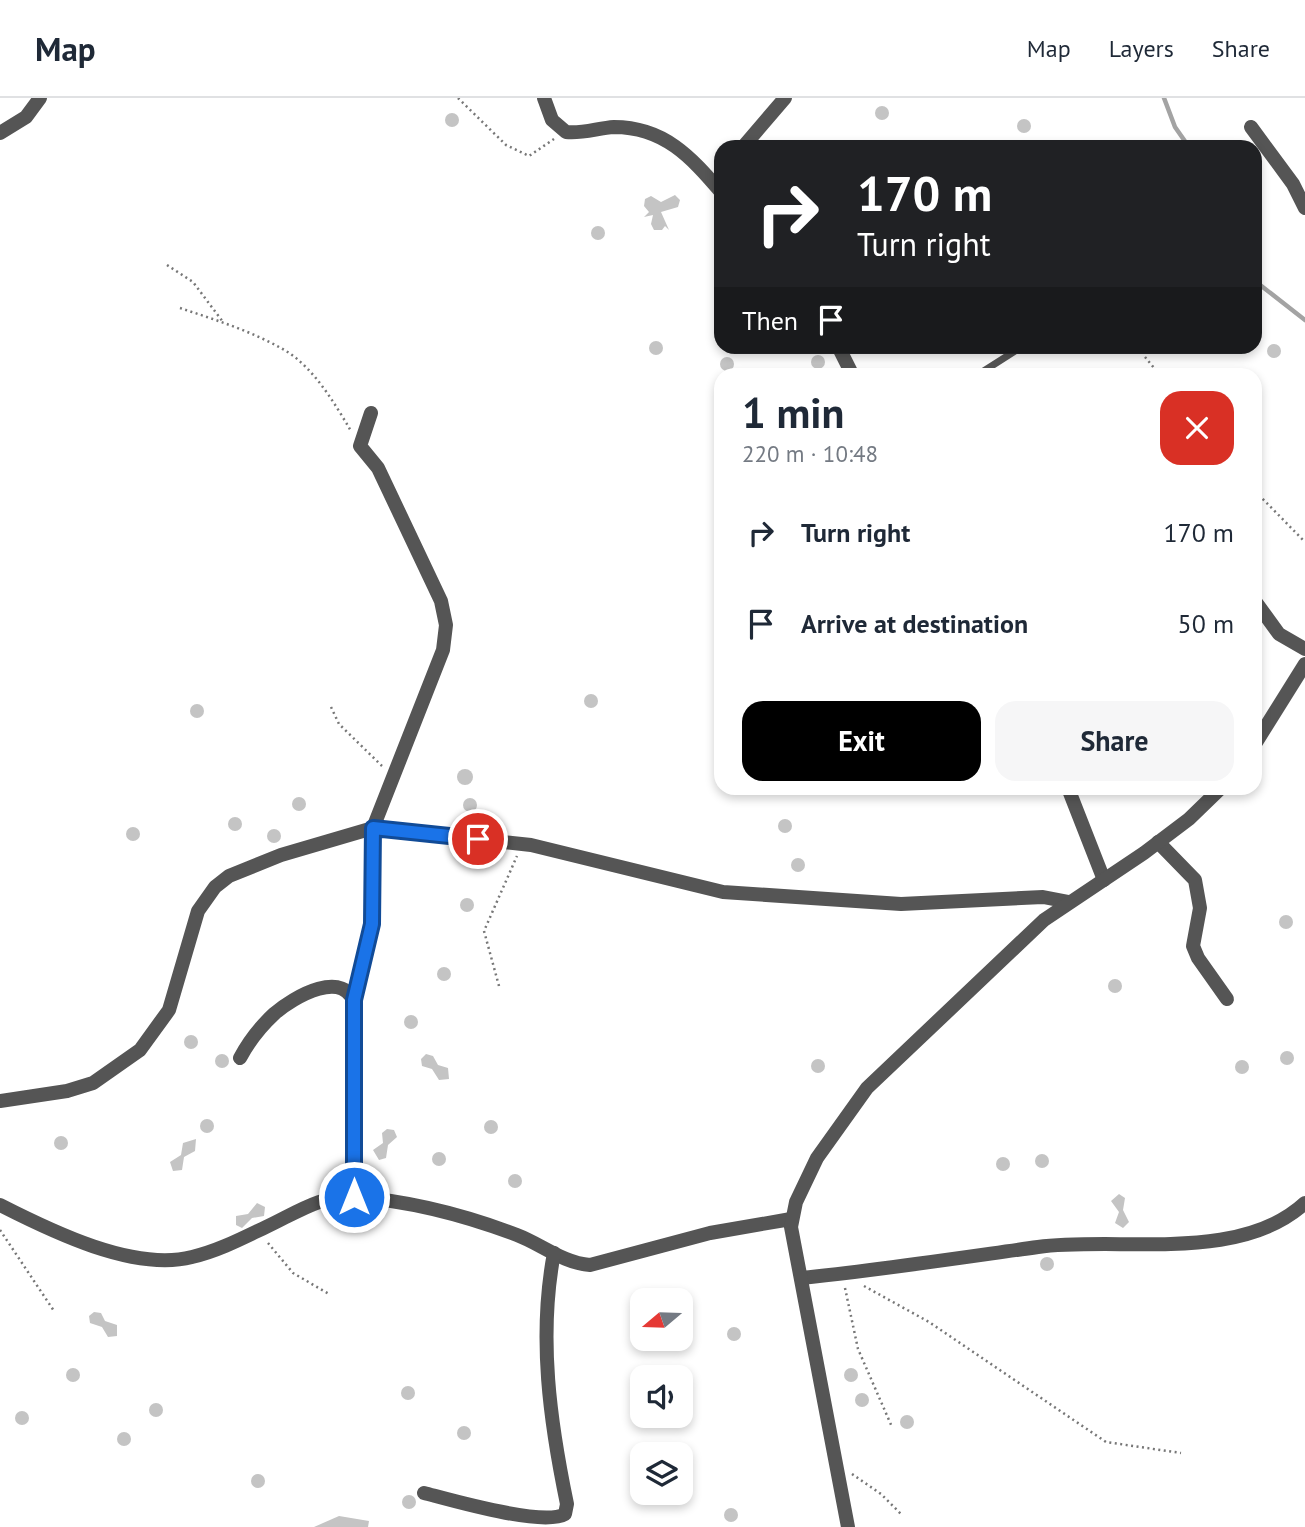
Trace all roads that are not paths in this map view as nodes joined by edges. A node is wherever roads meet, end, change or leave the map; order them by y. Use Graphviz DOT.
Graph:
graph roads {
  1 [pos="40,98"];
  2 [pos="544,98"];
  3 [pos="785,98"];
  4 [pos="1251,127"];
  5 [pos="0,133"];
  6 [pos="749,140"];
  7 [pos="1261,140"];
  8 [pos="1262,142"];
  9 [pos="714,179"];
  10 [pos="1305,208"];
  11 [pos="1010,354"];
  12 [pos="988,368"];
  13 [pos="371,413"];
  14 [pos="1262,611"];
  15 [pos="1305,649"];
  16 [pos="1305,664"];
  17 [pos="1262,733"];
  18 [pos="1071,795"];
  19 [pos="1214,795"];
  20 [pos="373,828"];
  21 [pos="1158,842"];
  22 [pos="1104,880"];
  23 [pos="1069,902"];
  24 [pos="1227,999"];
  25 [pos="354,1000"];
  26 [pos="240,1058"];
  27 [pos="0,1101"];
  28 [pos="354,1197"];
  29 [pos="1305,1203"];
  30 [pos="0,1205"];
  31 [pos="791,1219"];
  32 [pos="554,1253"];
  33 [pos="801,1278"];
  34 [pos="424,1493"];
  35 [pos="848,1527"];
  1 -- 5 [label="street"];
  2 -- 9 [label="street"];
  3 -- 6 [label="street"];
  4 -- 7 [label="street"];
  8 -- 10 [label="street"];
  11 -- 12 [label="lane"];
  13 -- 20 [label="street"];
  14 -- 15 [label="street"];
  16 -- 17 [label="street"];
  18 -- 22 [label="street"];
  19 -- 21 [label="street"];
  20 -- 23 [label="street"];
  20 -- 25 [label="street"];
  20 -- 27 [label="street"];
  21 -- 22 [label="street"];
  21 -- 24 [label="street"];
  22 -- 23 [label="street"];
  23 -- 31 [label="street"];
  25 -- 26 [label="street"];
  25 -- 28 [label="street"];
  28 -- 30 [label="street"];
  28 -- 32 [label="street"];
  29 -- 33 [label="street"];
  31 -- 32 [label="street"];
  31 -- 33 [label="street"];
  32 -- 34 [label="street"];
  33 -- 35 [label="street"];
}
